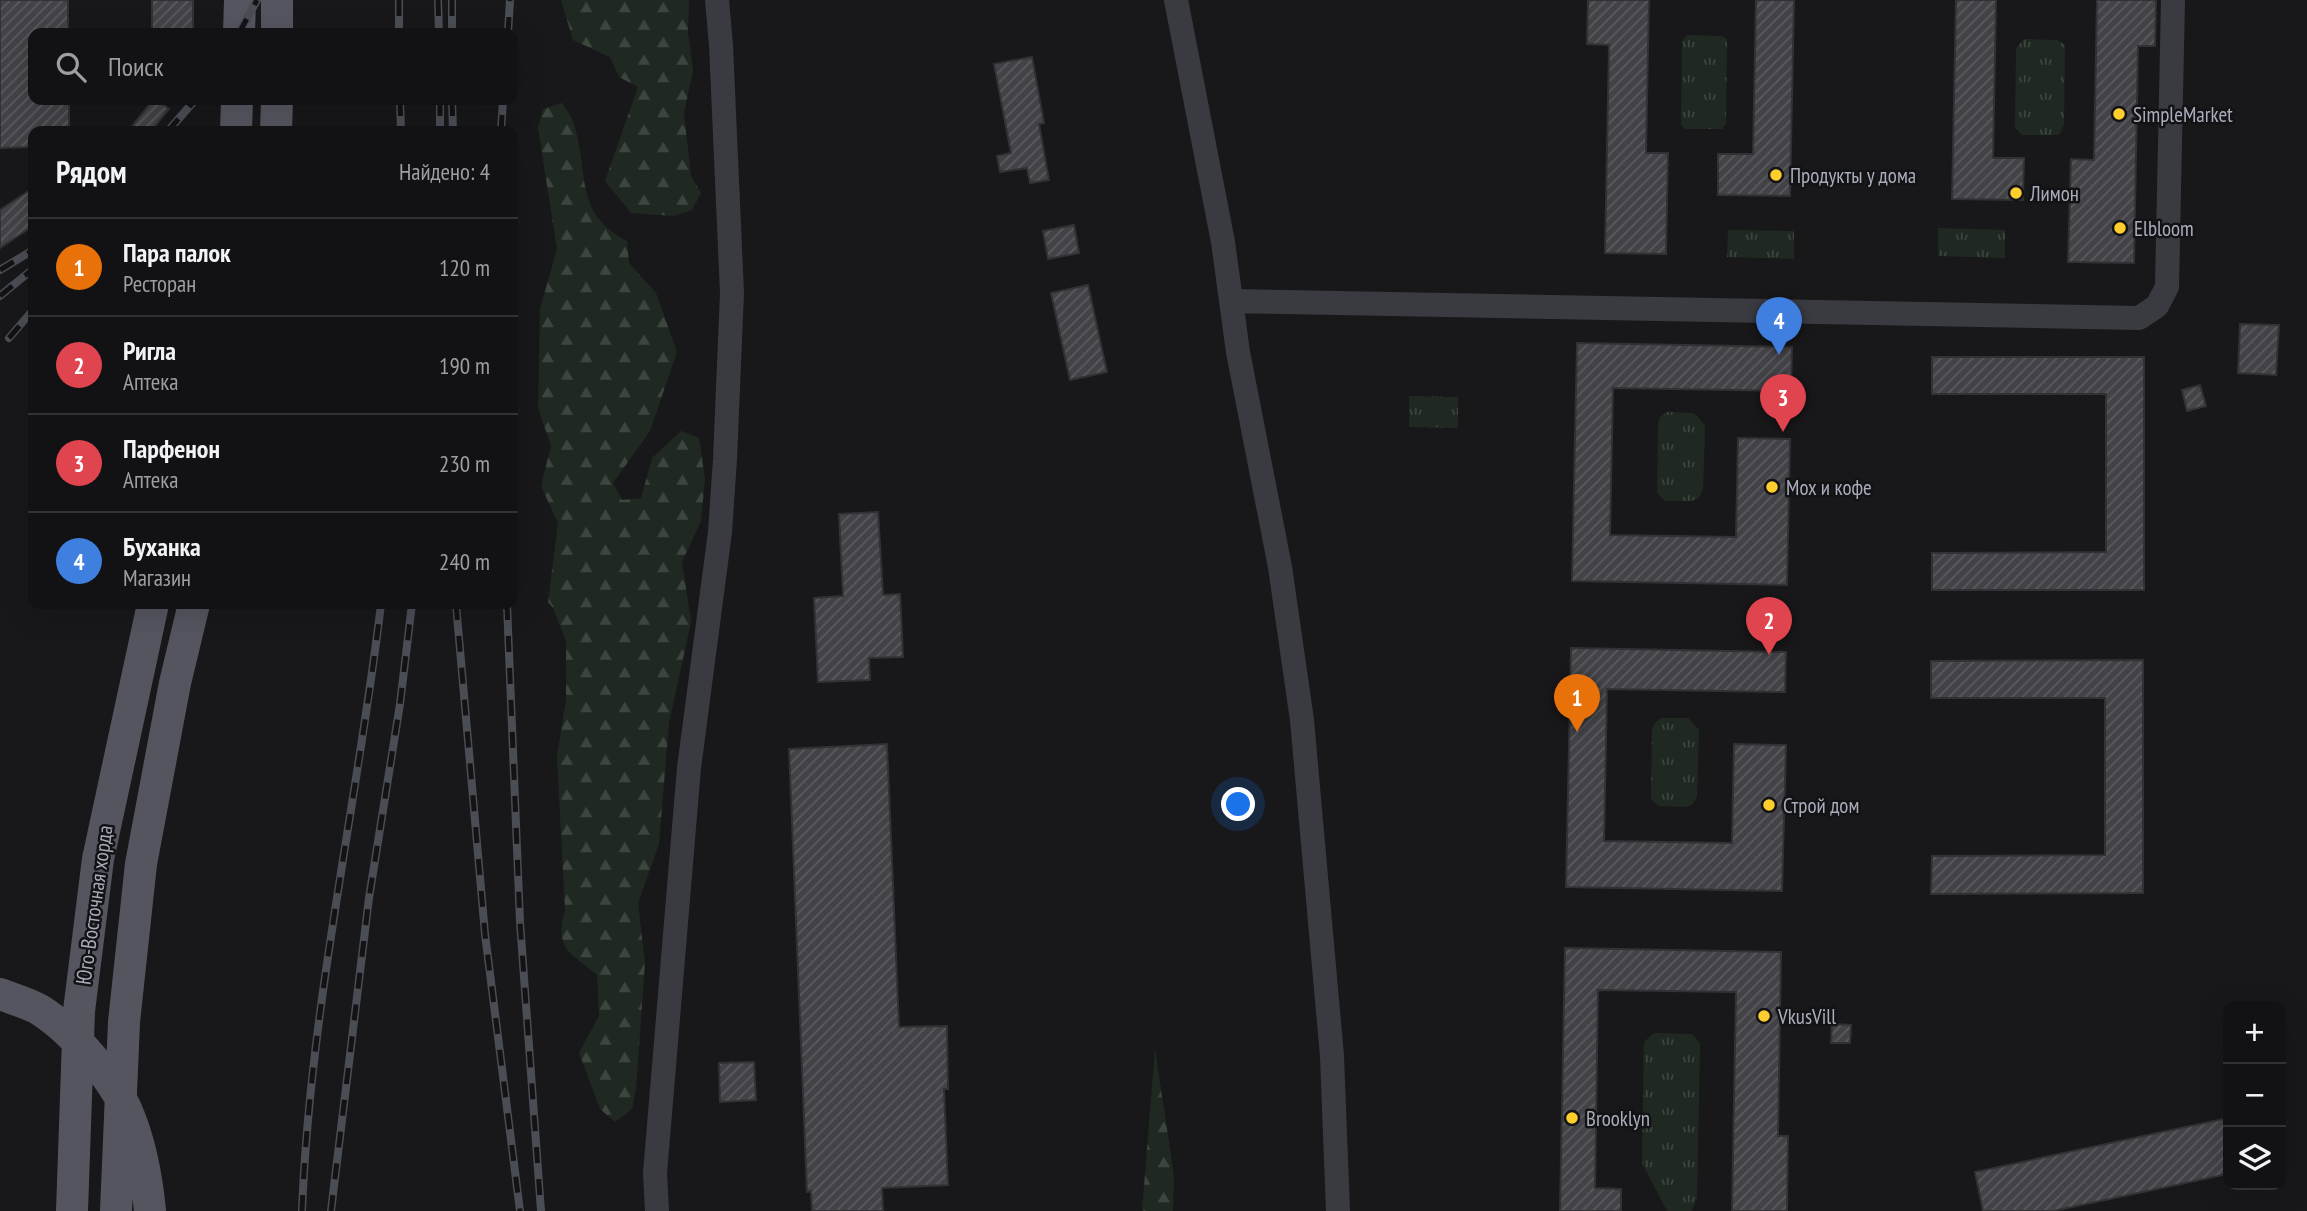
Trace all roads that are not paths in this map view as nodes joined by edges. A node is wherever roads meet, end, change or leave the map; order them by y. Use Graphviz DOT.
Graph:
graph roads {
  1 [pos="240,0"];
  2 [pos="277,0"];
  3 [pos="717,0"];
  4 [pos="1176,0"];
  5 [pos="2173,0"];
  6 [pos="239,28"];
  7 [pos="277,28"];
  8 [pos="237,105"];
  9 [pos="277,105"];
  10 [pos="236,126"];
  11 [pos="276,126"];
  12 [pos="1231,301"];
  13 [pos="152,609"];
  14 [pos="193,609"];
  15 [pos="0,994"];
  16 [pos="72,1211"];
  17 [pos="116,1211"];
  18 [pos="150,1211"];
  19 [pos="657,1211"];
  20 [pos="1338,1211"];
  1 -- 6 [label="main road"];
  2 -- 7 [label="main road"];
  3 -- 19 [label="street"];
  4 -- 12 [label="street"];
  5 -- 12 [label="street"];
  8 -- 10 [label="main road"];
  9 -- 11 [label="main road"];
  12 -- 20 [label="street"];
  13 -- 16 [label="main road, Юго-Восточная хорда"];
  14 -- 17 [label="main road, Юго-Восточная хорда"];
  15 -- 18 [label="main road"];
}
